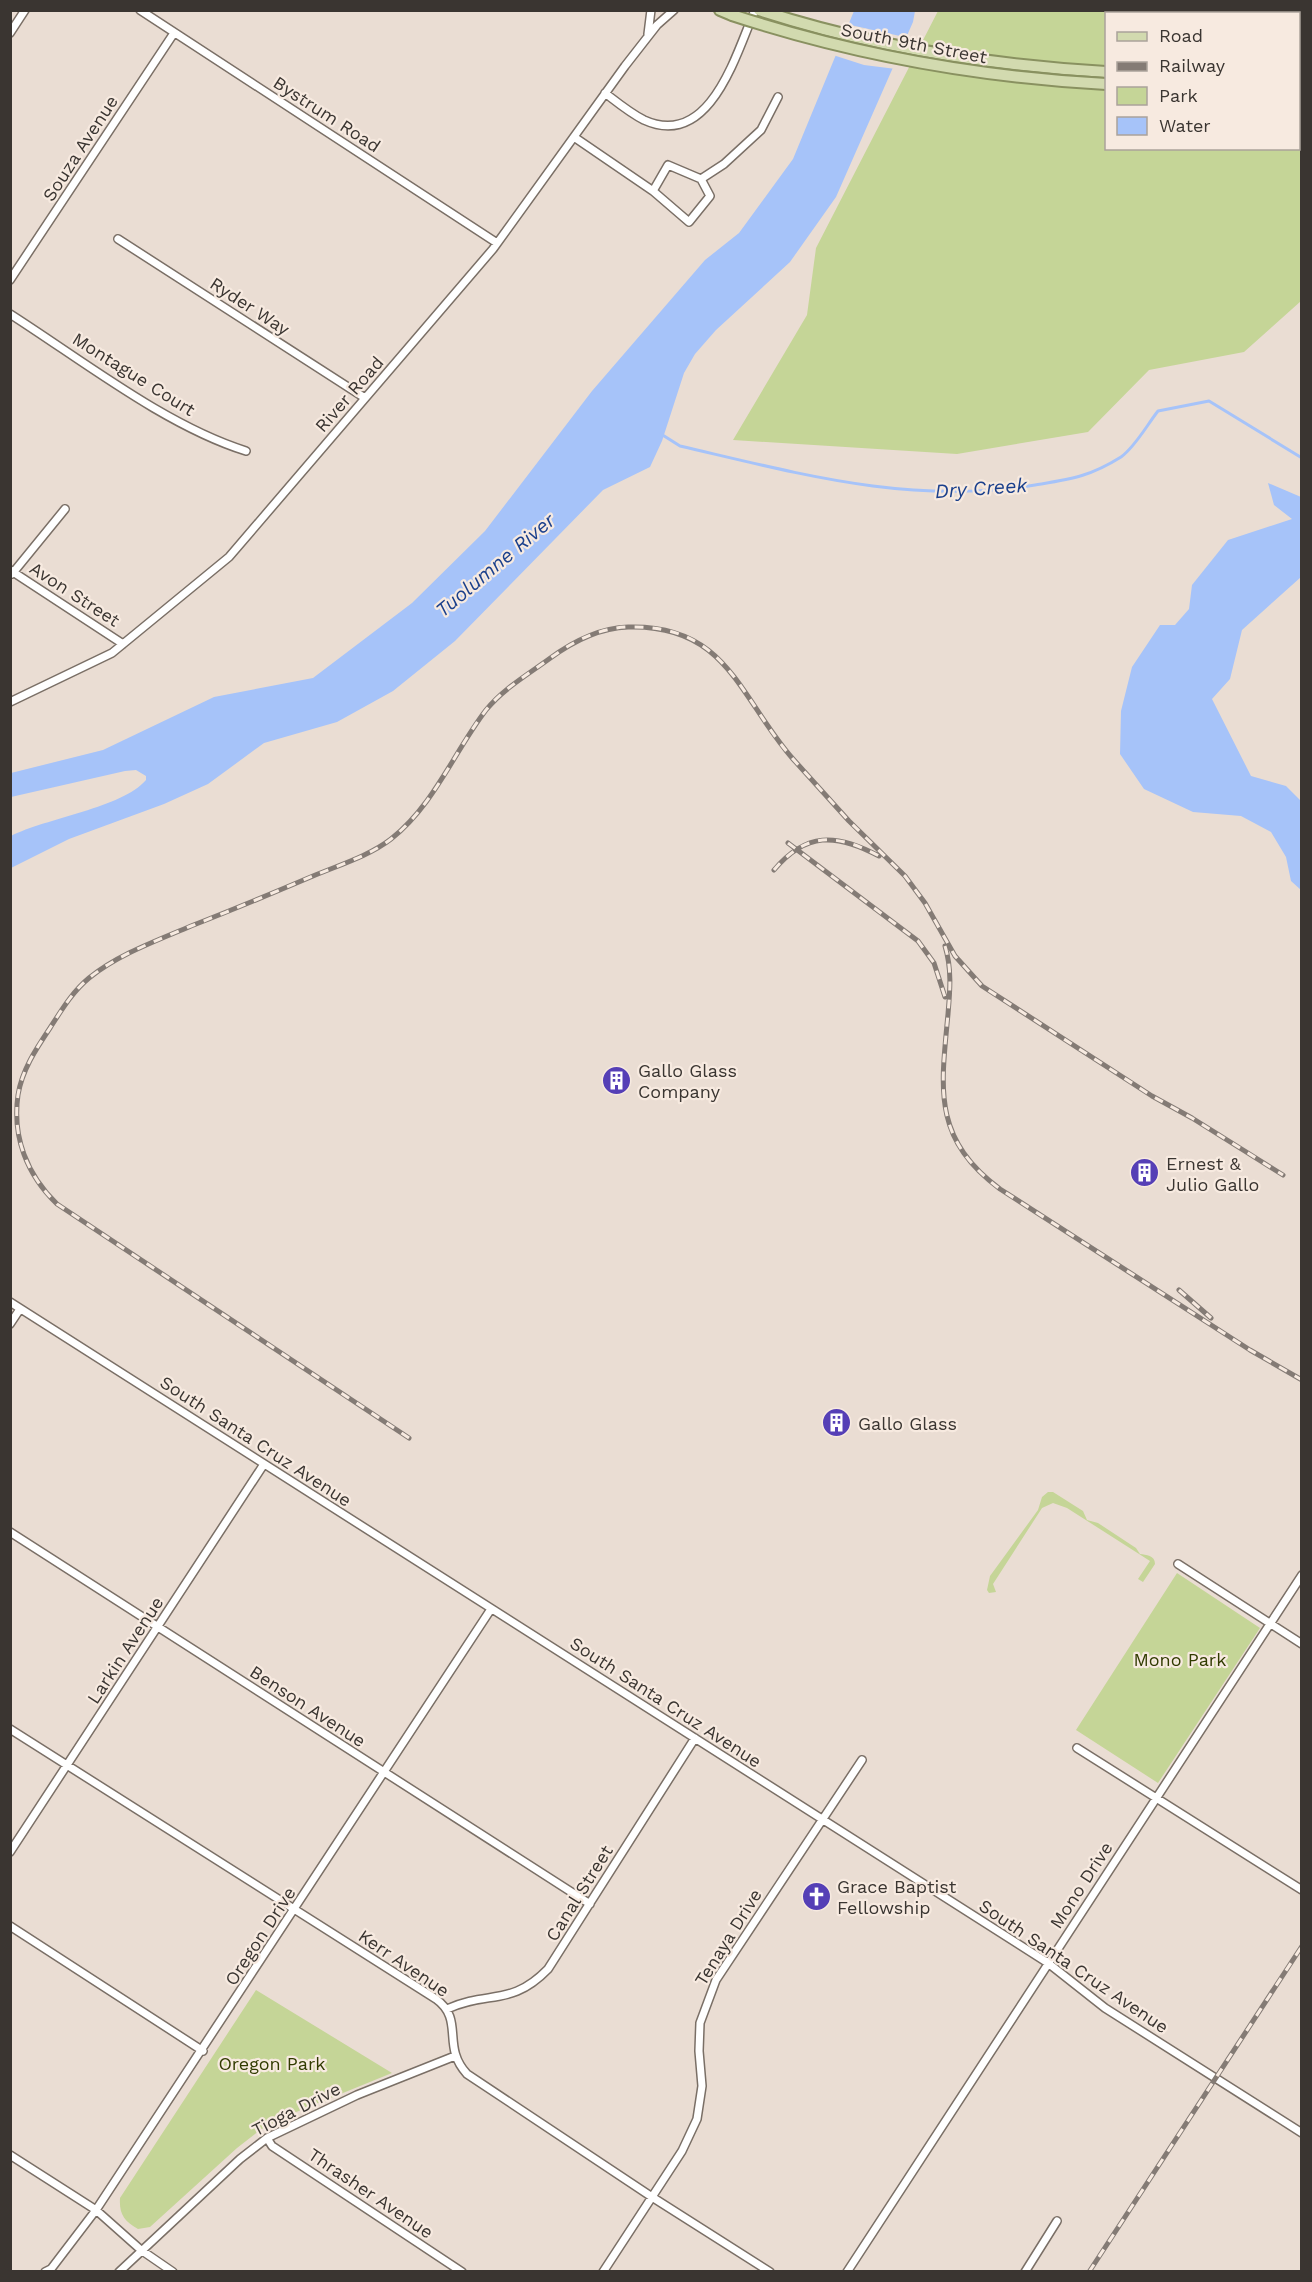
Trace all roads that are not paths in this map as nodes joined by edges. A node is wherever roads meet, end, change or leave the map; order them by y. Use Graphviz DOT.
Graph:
graph roads {
  1 [pos="25,10"];
  2 [pos="140,10"];
  3 [pos="651,10"];
  4 [pos="674,10"];
  5 [pos="720,10"];
  6 [pos="757,10"];
  7 [pos="10,33"];
  8 [pos="174,33"];
  9 [pos="648,37"];
  10 [pos="1105,72"];
  11 [pos="1105,84"];
  12 [pos="605,93"];
  13 [pos="778,97"];
  14 [pos="574,137"];
  15 [pos="701,179"];
  16 [pos="653,191"];
  17 [pos="118,239"];
  18 [pos="497,243"];
  19 [pos="10,280"];
  20 [pos="10,314"];
  21 [pos="365,398"];
  22 [pos="246,451"];
  23 [pos="65,510"];
  24 [pos="11,573"];
  25 [pos="123,644"];
  26 [pos="10,702"];
  27 [pos="10,1302"];
  28 [pos="20,1309"];
  29 [pos="10,1324"];
  30 [pos="264,1464"];
  31 [pos="10,1532"];
  32 [pos="1178,1564"];
  33 [pos="1302,1575"];
  34 [pos="491,1609"];
  35 [pos="1271,1623"];
  36 [pos="159,1627"];
  37 [pos="1302,1644"];
  38 [pos="10,1729"];
  39 [pos="695,1738"];
  40 [pos="1077,1748"];
  41 [pos="862,1760"];
  42 [pos="67,1766"];
  43 [pos="385,1774"];
  44 [pos="1156,1798"];
  45 [pos="822,1820"];
  46 [pos="10,1852"];
  47 [pos="1302,1890"];
  48 [pos="590,1904"];
  49 [pos="295,1910"];
  50 [pos="10,1926"];
  51 [pos="1048,1963"];
  52 [pos="447,2008"];
  53 [pos="202,2050"];
  54 [pos="455,2056"];
  55 [pos="1302,2133"];
  56 [pos="267,2138"];
  57 [pos="10,2155"];
  58 [pos="652,2198"];
  59 [pos="96,2210"];
  60 [pos="1058,2221"];
  61 [pos="141,2250"];
  62 [pos="45,2271"];
  63 [pos="119,2271"];
  64 [pos="173,2271"];
  65 [pos="462,2271"];
  66 [pos="603,2271"];
  67 [pos="770,2271"];
  68 [pos="847,2271"];
  69 [pos="1024,2271"];
  1 -- 7 [label="street"];
  2 -- 8 [label="street, Bystrum Road"];
  3 -- 9 [label="street"];
  4 -- 9 [label="street, River Road"];
  5 -- 11 [label="main road, South 9th Street, bridge"];
  6 -- 10 [label="main road, South 9th Street"];
  6 -- 12 [label="street"];
  8 -- 18 [label="street, Bystrum Road"];
  8 -- 19 [label="street, Souza Avenue"];
  9 -- 12 [label="street, River Road"];
  12 -- 14 [label="street, River Road"];
  13 -- 15 [label="street"];
  14 -- 16 [label="street"];
  14 -- 18 [label="street, River Road"];
  15 -- 16 [label="street"];
  15 -- 16 [label="street"];
  17 -- 21 [label="street, Ryder Way"];
  18 -- 21 [label="street, River Road"];
  20 -- 22 [label="street, Montague Court"];
  21 -- 25 [label="street, River Road"];
  23 -- 24 [label="street"];
  24 -- 25 [label="street, Avon Street"];
  25 -- 26 [label="street, River Road"];
  27 -- 28 [label="street, South Santa Cruz Avenue"];
  28 -- 29 [label="street"];
  28 -- 30 [label="street, South Santa Cruz Avenue"];
  30 -- 34 [label="street, South Santa Cruz Avenue"];
  30 -- 36 [label="street, Larkin Avenue"];
  31 -- 36 [label="street, Benson Avenue"];
  32 -- 35 [label="street"];
  33 -- 35 [label="street, Mono Drive"];
  34 -- 39 [label="street, South Santa Cruz Avenue"];
  34 -- 43 [label="street, Oregon Drive"];
  35 -- 37 [label="street"];
  35 -- 44 [label="street, Mono Drive"];
  36 -- 42 [label="street, Larkin Avenue"];
  36 -- 43 [label="street, Benson Avenue"];
  38 -- 42 [label="street, Kerr Avenue"];
  39 -- 45 [label="street, South Santa Cruz Avenue"];
  39 -- 48 [label="street, Canal Street"];
  40 -- 44 [label="street"];
  41 -- 45 [label="street, Tenaya Drive"];
  42 -- 46 [label="street, Larkin Avenue"];
  42 -- 49 [label="street, Kerr Avenue"];
  43 -- 48 [label="street, Benson Avenue"];
  43 -- 49 [label="street, Oregon Drive"];
  44 -- 47 [label="street"];
  44 -- 51 [label="street, Mono Drive"];
  45 -- 51 [label="street, South Santa Cruz Avenue"];
  45 -- 58 [label="street, Tenaya Drive"];
  48 -- 52 [label="street, Canal Street"];
  49 -- 52 [label="street, Kerr Avenue"];
  49 -- 53 [label="street, Oregon Drive"];
  50 -- 53 [label="street"];
  51 -- 55 [label="street, South Santa Cruz Avenue"];
  51 -- 68 [label="street, Mono Drive"];
  52 -- 54 [label="street, Kerr Avenue"];
  53 -- 59 [label="street, Oregon Drive"];
  54 -- 56 [label="street, Tioga Drive"];
  54 -- 58 [label="street"];
  56 -- 61 [label="street, Tioga Drive"];
  56 -- 65 [label="street, Thrasher Avenue"];
  57 -- 59 [label="street"];
  58 -- 66 [label="street, Tenaya Drive"];
  58 -- 67 [label="street"];
  59 -- 61 [label="street"];
  59 -- 62 [label="street, Oregon Drive"];
  60 -- 69 [label="street"];
  61 -- 63 [label="street, Tioga Drive"];
  61 -- 64 [label="street"];
}
